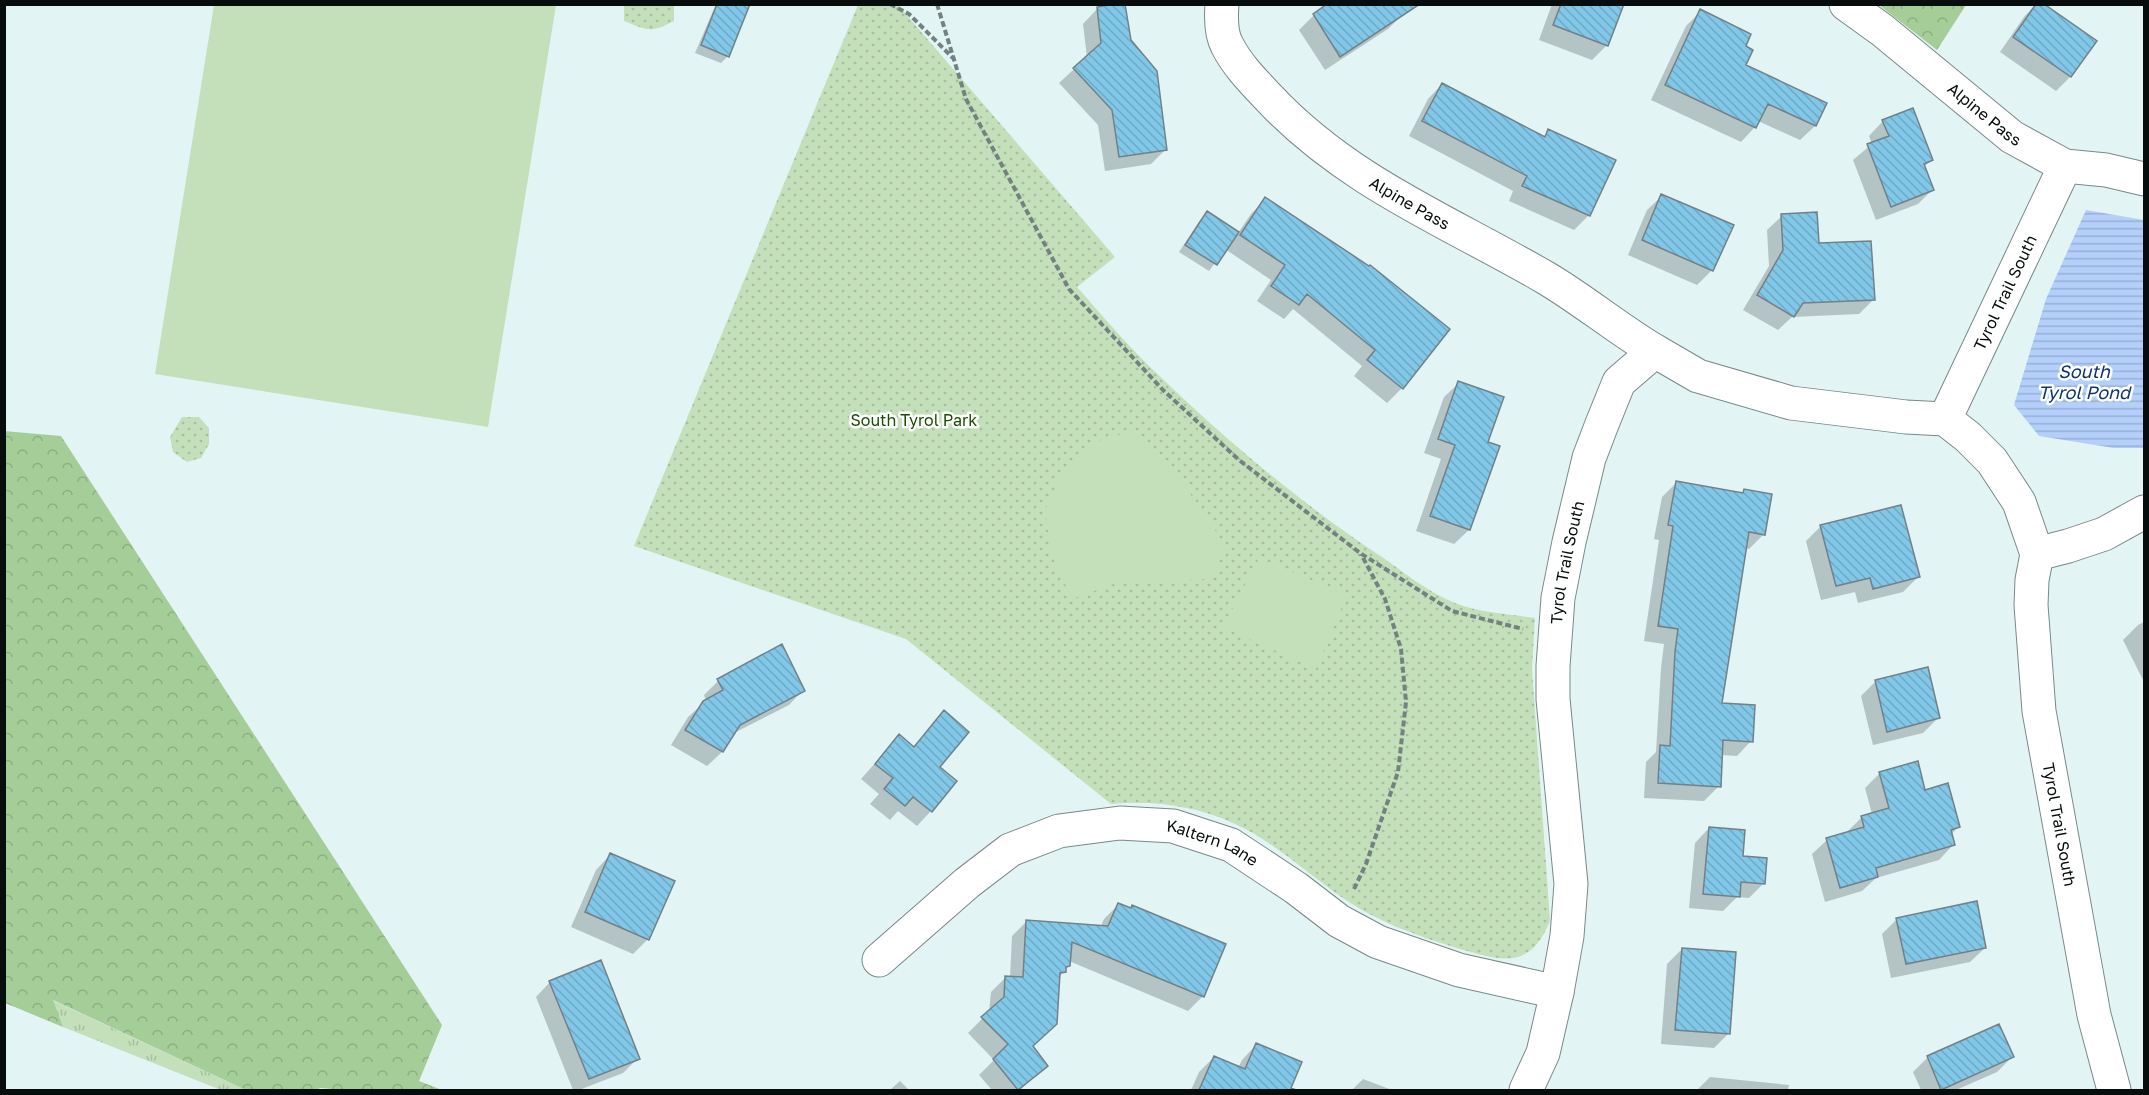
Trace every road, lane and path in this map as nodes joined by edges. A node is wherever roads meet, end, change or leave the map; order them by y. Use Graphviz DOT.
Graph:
graph roads {
  1 [pos="890,4"];
  2 [pos="937,4"];
  3 [pos="1221,4"];
  4 [pos="1846,4"];
  5 [pos="954,59"];
  6 [pos="2065,166"];
  7 [pos="2145,179"];
  8 [pos="1655,351"];
  9 [pos="1945,419"];
  10 [pos="2145,512"];
  11 [pos="1360,553"];
  12 [pos="2037,554"];
  13 [pos="1555,637"];
  14 [pos="1339,921"];
  15 [pos="879,960"];
  16 [pos="1557,992"];
  17 [pos="1526,1090"];
  18 [pos="2114,1090"];
  1 -- 5 [label="path"];
  2 -- 5 [label="path"];
  3 -- 8 [label="street, Alpine Pass"];
  4 -- 6 [label="street, Alpine Pass"];
  5 -- 11 [label="path"];
  6 -- 7 [label="street, Alpine Pass"];
  6 -- 9 [label="street, Tyrol Trail South"];
  8 -- 9 [label="street"];
  8 -- 13 [label="street, Tyrol Trail South"];
  9 -- 12 [label="street, Tyrol Trail South"];
  10 -- 12 [label="street"];
  11 -- 13 [label="path"];
  11 -- 14 [label="path"];
  12 -- 18 [label="street, Tyrol Trail South"];
  13 -- 16 [label="street, Tyrol Trail South"];
  14 -- 15 [label="street, Kaltern Lane"];
  14 -- 16 [label="street, Kaltern Lane"];
  16 -- 17 [label="street, Tyrol Trail South"];
}
